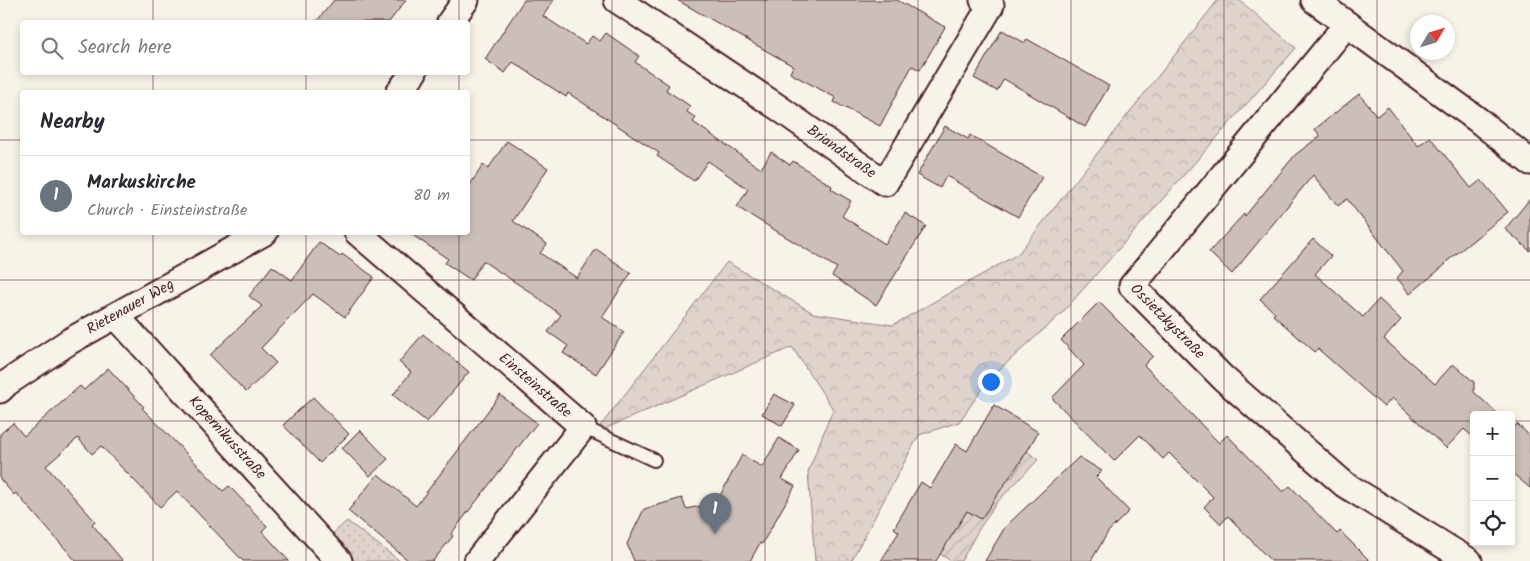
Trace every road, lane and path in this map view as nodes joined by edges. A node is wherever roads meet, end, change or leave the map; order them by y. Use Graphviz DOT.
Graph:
graph roads {
  1 [pos="466,0"];
  2 [pos="617,0"];
  3 [pos="982,0"];
  4 [pos="1314,0"];
  5 [pos="451,20"];
  6 [pos="1347,24"];
  7 [pos="411,75"];
  8 [pos="393,90"];
  9 [pos="1530,162"];
  10 [pos="260,235"];
  11 [pos="361,235"];
  12 [pos="116,316"];
  13 [pos="0,390"];
  14 [pos="583,428"];
  15 [pos="654,460"];
  16 [pos="338,561"];
  17 [pos="477,561"];
  18 [pos="1469,561"];
  1 -- 5 [label="street"];
  2 -- 3 [label="street, Briandstraße"];
  4 -- 6 [label="street"];
  6 -- 9 [label="street"];
  6 -- 18 [label="street, Ossietzkystraße"];
  7 -- 8 [label="street"];
  10 -- 12 [label="street, Rietenauer Weg"];
  11 -- 14 [label="street, Einsteinstraße"];
  12 -- 13 [label="street, Rietenauer Weg"];
  12 -- 16 [label="street, Kopernikusstraße"];
  14 -- 15 [label="lane"];
  14 -- 17 [label="street, Einsteinstraße"];
}
